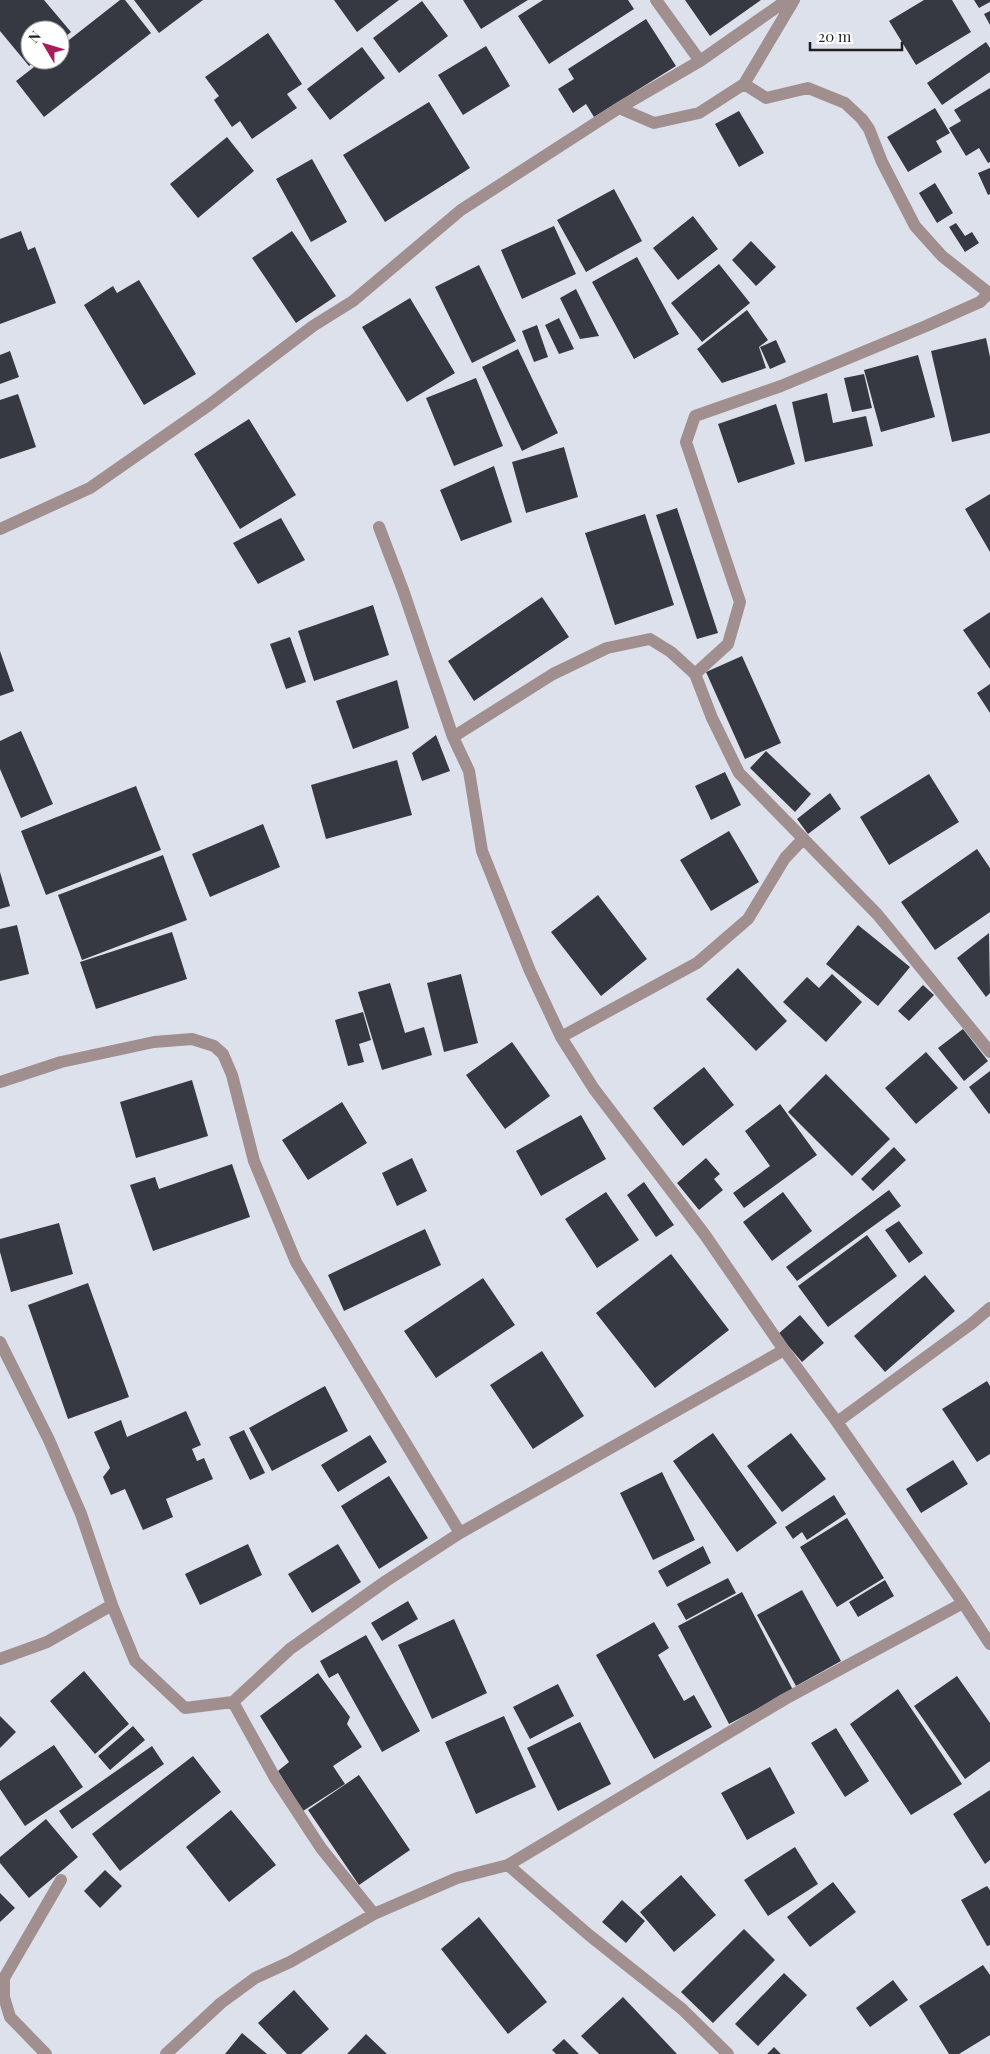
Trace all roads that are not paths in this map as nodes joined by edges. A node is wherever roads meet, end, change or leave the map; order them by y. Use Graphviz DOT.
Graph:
graph roads {
  1 [pos="656,0"];
  2 [pos="787,0"];
  3 [pos="794,0"];
  4 [pos="700,61"];
  5 [pos="744,84"];
  6 [pos="619,108"];
  7 [pos="990,294"];
  8 [pos="378,528"];
  9 [pos="0,529"];
  10 [pos="695,674"];
  11 [pos="453,737"];
  12 [pos="803,839"];
  13 [pos="561,1037"];
  14 [pos="990,1052"];
  15 [pos="0,1082"];
  16 [pos="990,1308"];
  17 [pos="0,1342"];
  18 [pos="784,1350"];
  19 [pos="836,1422"];
  20 [pos="460,1533"];
  21 [pos="963,1603"];
  22 [pos="112,1605"];
  23 [pos="990,1644"];
  24 [pos="0,1659"];
  25 [pos="233,1702"];
  26 [pos="508,1865"];
  27 [pos="61,1880"];
  28 [pos="374,1914"];
  29 [pos="46,2054"];
  30 [pos="166,2054"];
  31 [pos="728,2054"];
  1 -- 4 [label="street"];
  2 -- 4 [label="street"];
  3 -- 5 [label="street"];
  4 -- 6 [label="street"];
  5 -- 6 [label="street"];
  5 -- 7 [label="street"];
  6 -- 9 [label="street"];
  7 -- 10 [label="street"];
  8 -- 11 [label="street"];
  10 -- 11 [label="street"];
  10 -- 12 [label="street"];
  11 -- 13 [label="street"];
  12 -- 13 [label="street"];
  12 -- 14 [label="street"];
  13 -- 18 [label="street"];
  15 -- 20 [label="street"];
  16 -- 19 [label="street"];
  17 -- 22 [label="street"];
  18 -- 19 [label="street"];
  18 -- 20 [label="street"];
  19 -- 21 [label="street"];
  20 -- 25 [label="street"];
  21 -- 23 [label="street"];
  21 -- 26 [label="street"];
  22 -- 24 [label="street"];
  22 -- 25 [label="street"];
  25 -- 28 [label="street"];
  26 -- 28 [label="street"];
  26 -- 31 [label="street"];
  27 -- 29 [label="street"];
  28 -- 30 [label="street"];
}
